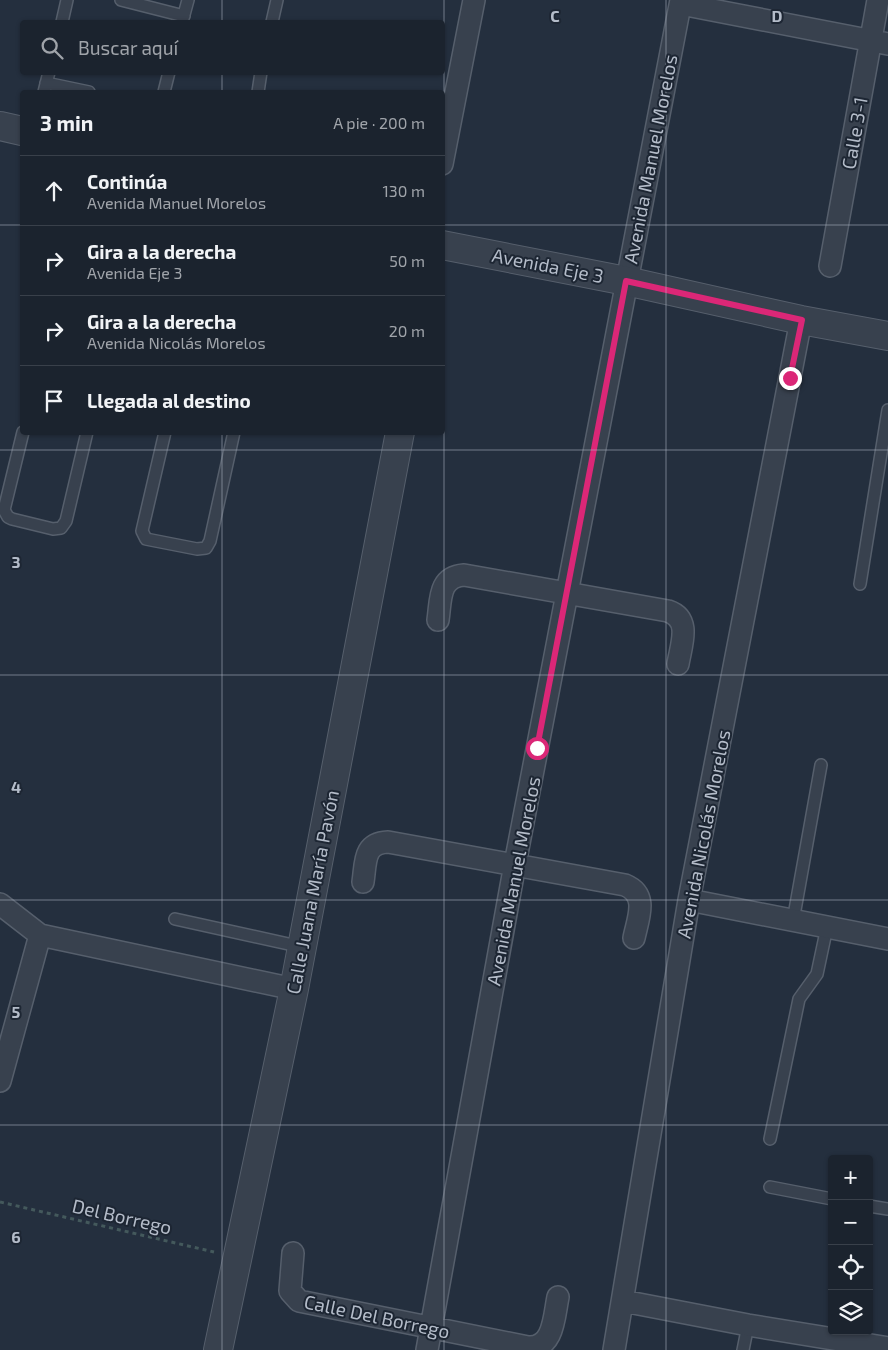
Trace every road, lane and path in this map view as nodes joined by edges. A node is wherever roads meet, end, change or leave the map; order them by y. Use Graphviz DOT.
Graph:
graph roads {
  1 [pos="67,0"];
  2 [pos="120,0"];
  3 [pos="188,0"];
  4 [pos="277,0"];
  5 [pos="474,0"];
  6 [pos="878,0"];
  7 [pos="681,2"];
  8 [pos="183,19"];
  9 [pos="62,20"];
  10 [pos="272,20"];
  11 [pos="879,42"];
  12 [pos="168,75"];
  13 [pos="261,75"];
  14 [pos="46,83"];
  15 [pos="79,90"];
  16 [pos="164,90"];
  17 [pos="258,90"];
  18 [pos="0,126"];
  19 [pos="20,131"];
  20 [pos="445,149"];
  21 [pos="445,246"];
  22 [pos="830,266"];
  23 [pos="626,281"];
  24 [pos="802,320"];
  25 [pos="888,336"];
  26 [pos="888,410"];
  27 [pos="22,435"];
  28 [pos="86,435"];
  29 [pos="165,435"];
  30 [pos="233,435"];
  31 [pos="399,435"];
  32 [pos="860,584"];
  33 [pos="567,594"];
  34 [pos="438,620"];
  35 [pos="678,664"];
  36 [pos="821,765"];
  37 [pos="515,864"];
  38 [pos="363,882"];
  39 [pos="689,900"];
  40 [pos="0,904"];
  41 [pos="175,919"];
  42 [pos="793,921"];
  43 [pos="827,927"];
  44 [pos="40,936"];
  45 [pos="634,938"];
  46 [pos="888,939"];
  47 [pos="302,947"];
  48 [pos="294,989"];
  49 [pos="0,1081"];
  50 [pos="770,1139"];
  51 [pos="770,1187"];
  52 [pos="828,1198"];
  53 [pos="0,1202"];
  54 [pos="873,1207"];
  55 [pos="888,1209"];
  56 [pos="293,1252"];
  57 [pos="237,1257"];
  58 [pos="558,1297"];
  59 [pos="623,1300"];
  60 [pos="748,1325"];
  61 [pos="431,1328"];
  62 [pos="888,1348"];
  63 [pos="218,1350"];
  64 [pos="427,1350"];
  65 [pos="614,1350"];
  66 [pos="743,1350"];
  1 -- 9 [label="lane"];
  2 -- 8 [label="lane"];
  3 -- 8 [label="lane"];
  4 -- 10 [label="lane"];
  5 -- 20 [label="street"];
  6 -- 11 [label="street, Calle 3-1"];
  7 -- 11 [label="street"];
  7 -- 23 [label="street, Avenida Manuel Morelos"];
  11 -- 22 [label="street, Calle 3-1"];
  12 -- 16 [label="lane"];
  13 -- 17 [label="lane"];
  14 -- 15 [label="lane"];
  18 -- 19 [label="street"];
  21 -- 23 [label="street, Avenida Eje 3"];
  23 -- 24 [label="street, Avenida Eje 3"];
  23 -- 33 [label="street, Avenida Manuel Morelos"];
  24 -- 25 [label="street, Avenida Eje 3"];
  24 -- 39 [label="street, Avenida Nicolás Morelos"];
  26 -- 32 [label="lane"];
  27 -- 28 [label="lane"];
  29 -- 30 [label="lane"];
  31 -- 47 [label="street, Calle Juana María Pavón"];
  33 -- 34 [label="street"];
  33 -- 35 [label="street"];
  33 -- 37 [label="street, Avenida Manuel Morelos"];
  36 -- 42 [label="lane"];
  37 -- 38 [label="street"];
  37 -- 45 [label="street"];
  37 -- 61 [label="street, Avenida Manuel Morelos"];
  39 -- 42 [label="street"];
  39 -- 59 [label="street, Avenida Nicolás Morelos"];
  40 -- 44 [label="street"];
  41 -- 47 [label="lane"];
  42 -- 43 [label="street"];
  43 -- 46 [label="street"];
  43 -- 50 [label="lane"];
  44 -- 48 [label="street"];
  44 -- 49 [label="street"];
  47 -- 48 [label="street, Calle Juana María Pavón"];
  48 -- 57 [label="street, Calle Juana María Pavón"];
  51 -- 52 [label="lane"];
  53 -- 57 [label="path, Del Borrego"];
  54 -- 55 [label="lane"];
  56 -- 61 [label="street, Calle Del Borrego"];
  57 -- 63 [label="street, Calle Juana María Pavón"];
  58 -- 61 [label="street, Calle Del Borrego"];
  59 -- 60 [label="street"];
  59 -- 65 [label="street, Avenida Nicolás Morelos"];
  60 -- 62 [label="street"];
  60 -- 66 [label="lane"];
  61 -- 64 [label="street, Avenida Manuel Morelos"];
}
